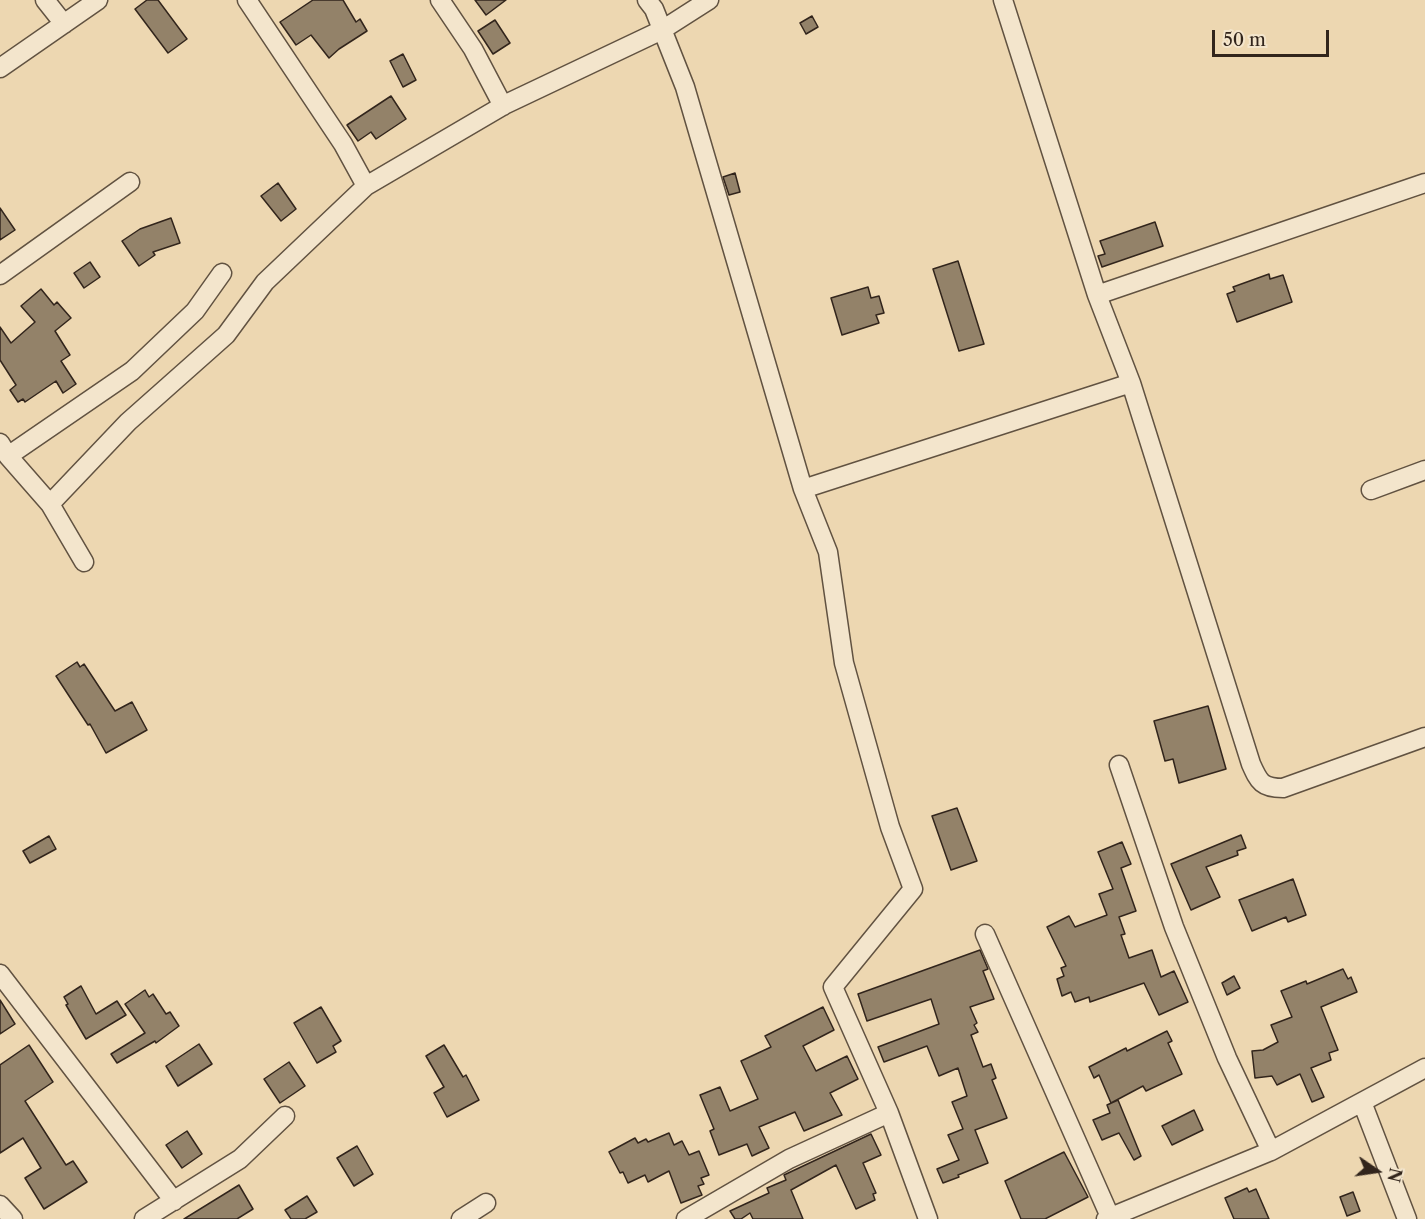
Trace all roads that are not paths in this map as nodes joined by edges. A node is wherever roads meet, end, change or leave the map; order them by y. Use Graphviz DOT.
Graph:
graph roads {
  1 [pos="45,0"];
  2 [pos="98,0"];
  3 [pos="247,0"];
  4 [pos="440,0"];
  5 [pos="647,0"];
  6 [pos="709,0"];
  7 [pos="1003,0"];
  8 [pos="64,24"];
  9 [pos="663,30"];
  10 [pos="0,68"];
  11 [pos="503,106"];
  12 [pos="130,182"];
  13 [pos="1425,183"];
  14 [pos="366,186"];
  15 [pos="222,273"];
  16 [pos="0,275"];
  17 [pos="1097,295"];
  18 [pos="1131,383"];
  19 [pos="4,449"];
  20 [pos="1425,470"];
  21 [pos="803,489"];
  22 [pos="1371,490"];
  23 [pos="50,504"];
  24 [pos="84,562"];
  25 [pos="1425,737"];
  26 [pos="1119,765"];
  27 [pos="985,934"];
  28 [pos="0,974"];
  29 [pos="1425,1068"];
  30 [pos="1362,1102"];
  31 [pos="889,1113"];
  32 [pos="285,1116"];
  33 [pos="1271,1151"];
  34 [pos="174,1201"];
  35 [pos="486,1203"];
  36 [pos="0,1205"];
  37 [pos="13,1219"];
  38 [pos="144,1219"];
  39 [pos="461,1219"];
  40 [pos="686,1219"];
  41 [pos="928,1219"];
  42 [pos="1109,1219"];
  43 [pos="1407,1219"];
  1 -- 8 [label="street"];
  2 -- 8 [label="street"];
  3 -- 14 [label="street"];
  4 -- 11 [label="street"];
  5 -- 9 [label="street"];
  6 -- 9 [label="street"];
  7 -- 17 [label="street"];
  8 -- 10 [label="street"];
  9 -- 11 [label="street"];
  9 -- 21 [label="street"];
  11 -- 14 [label="street"];
  12 -- 16 [label="street"];
  13 -- 17 [label="street"];
  14 -- 23 [label="street"];
  15 -- 19 [label="street"];
  17 -- 18 [label="street"];
  18 -- 21 [label="street"];
  18 -- 25 [label="street"];
  19 -- 23 [label="street"];
  20 -- 22 [label="street"];
  21 -- 31 [label="street"];
  23 -- 24 [label="street"];
  26 -- 33 [label="street"];
  27 -- 42 [label="street"];
  28 -- 34 [label="street"];
  29 -- 30 [label="street"];
  30 -- 33 [label="street"];
  30 -- 43 [label="street"];
  31 -- 40 [label="street"];
  31 -- 41 [label="street"];
  32 -- 34 [label="street"];
  33 -- 42 [label="street"];
  34 -- 38 [label="street"];
  35 -- 39 [label="street"];
  36 -- 37 [label="street"];
}
